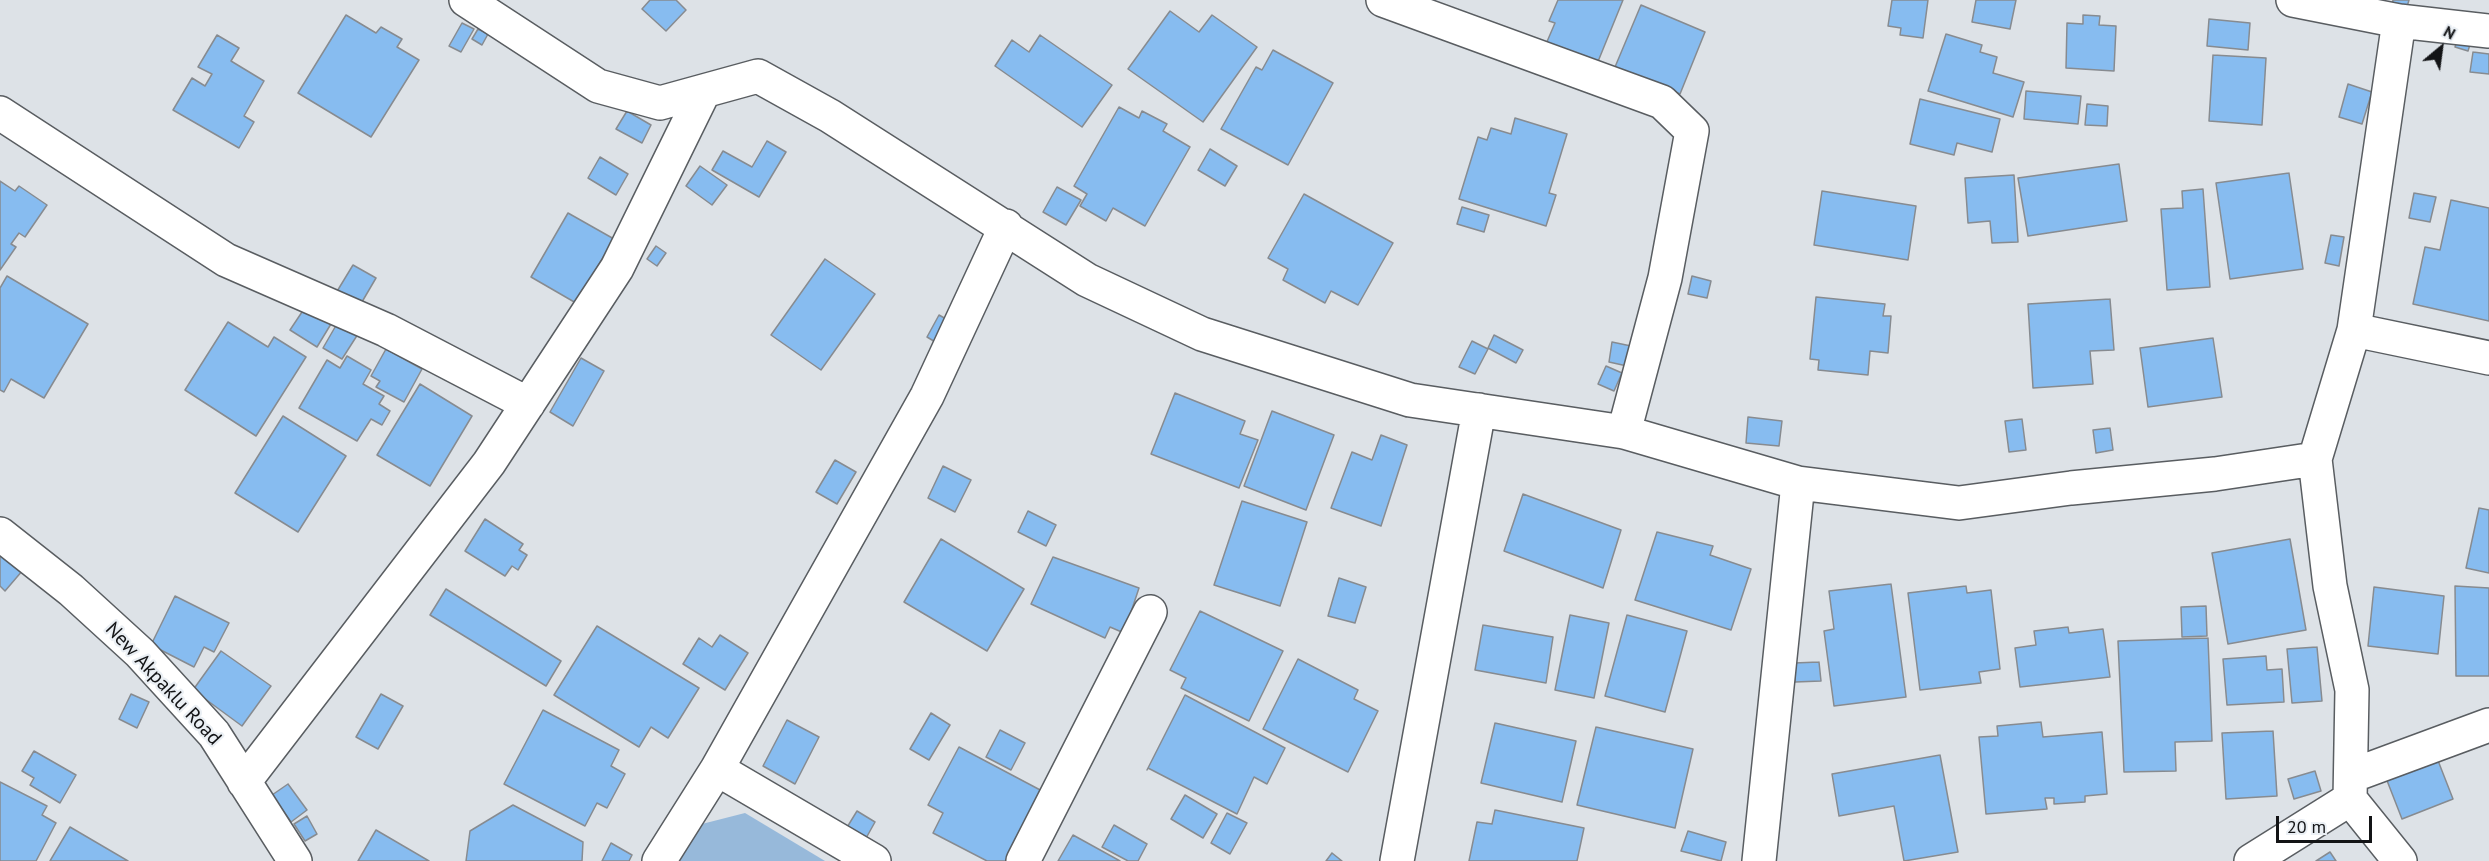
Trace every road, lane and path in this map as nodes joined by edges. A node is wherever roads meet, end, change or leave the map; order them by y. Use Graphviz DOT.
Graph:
graph roads {
  1 [pos="466,0"];
  2 [pos="1383,0"];
  3 [pos="2293,0"];
  4 [pos="2399,21"];
  5 [pos="2489,31"];
  6 [pos="704,91"];
  7 [pos="0,113"];
  8 [pos="1006,226"];
  9 [pos="2354,330"];
  10 [pos="2489,358"];
  11 [pos="528,404"];
  12 [pos="1479,410"];
  13 [pos="1624,432"];
  14 [pos="2315,459"];
  15 [pos="1798,483"];
  16 [pos="0,534"];
  17 [pos="1150,612"];
  18 [pos="2489,725"];
  19 [pos="717,769"];
  20 [pos="244,782"];
  21 [pos="2350,788"];
  22 [pos="294,861"];
  23 [pos="659,861"];
  24 [pos="874,861"];
  25 [pos="1023,861"];
  26 [pos="1397,861"];
  27 [pos="1759,861"];
  28 [pos="2251,861"];
  29 [pos="2400,861"];
  1 -- 6 [label="street"];
  2 -- 13 [label="street"];
  3 -- 4 [label="street"];
  4 -- 5 [label="street"];
  4 -- 9 [label="street"];
  6 -- 8 [label="street"];
  6 -- 11 [label="street"];
  7 -- 11 [label="street"];
  8 -- 12 [label="street"];
  8 -- 19 [label="street"];
  9 -- 10 [label="street"];
  9 -- 14 [label="street"];
  11 -- 20 [label="street"];
  12 -- 13 [label="street"];
  12 -- 26 [label="street"];
  13 -- 15 [label="street"];
  14 -- 15 [label="street"];
  14 -- 21 [label="street"];
  15 -- 27 [label="street"];
  16 -- 20 [label="street, New Akpaklu Road"];
  17 -- 25 [label="street"];
  18 -- 21 [label="street"];
  19 -- 23 [label="street"];
  19 -- 24 [label="street"];
  20 -- 22 [label="street, New Akpaklu Road"];
  21 -- 28 [label="street"];
  21 -- 29 [label="street"];
}
